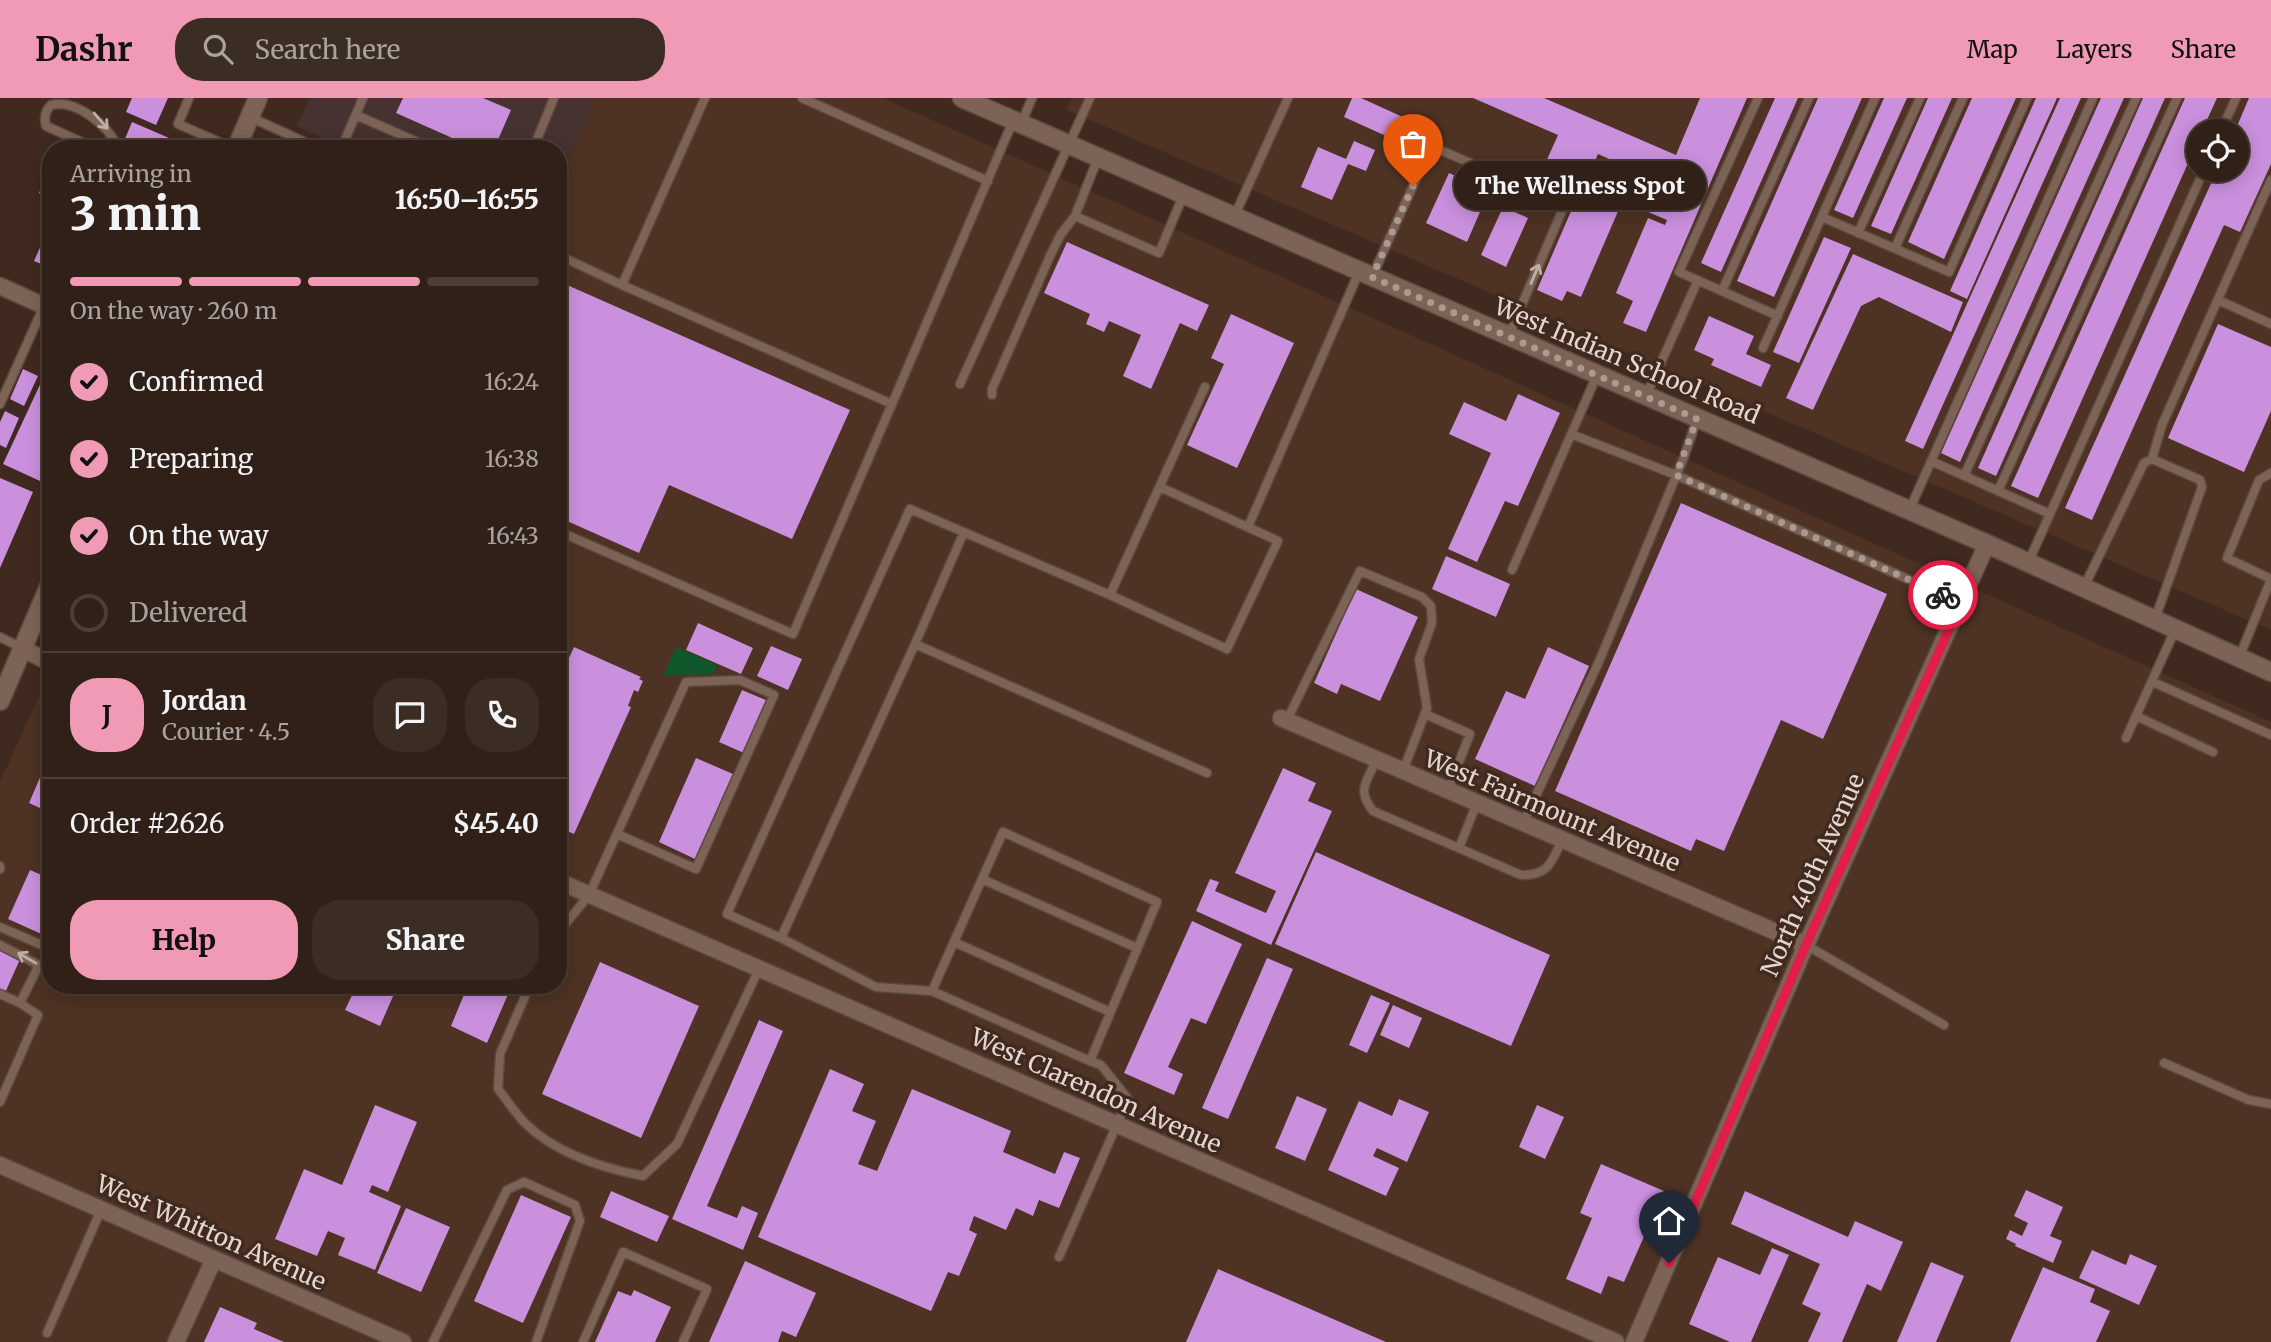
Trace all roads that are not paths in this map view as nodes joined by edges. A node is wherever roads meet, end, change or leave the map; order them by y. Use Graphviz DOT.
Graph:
graph roads {
  1 [pos="189,98"];
  2 [pos="363,98"];
  3 [pos="554,98"];
  4 [pos="705,98"];
  5 [pos="802,98"];
  6 [pos="962,98"];
  7 [pos="1032,98"];
  8 [pos="1090,98"];
  9 [pos="1288,98"];
  10 [pos="1758,98"];
  11 [pos="1809,98"];
  12 [pos="1875,98"];
  13 [pos="1920,98"];
  14 [pos="1963,98"];
  15 [pos="2027,98"];
  16 [pos="2093,98"];
  17 [pos="2136,98"];
  18 [pos="2177,98"];
  19 [pos="2236,98"];
  20 [pos="254,103"];
  21 [pos="356,115"];
  22 [pos="2226,119"];
  23 [pos="1017,122"];
  24 [pos="77,140"];
  25 [pos="113,140"];
  26 [pos="214,140"];
  27 [pos="239,140"];
  28 [pos="307,140"];
  29 [pos="345,140"];
  30 [pos="413,140"];
  31 [pos="537,140"];
  32 [pos="1068,145"];
  33 [pos="1098,158"];
  34 [pos="2271,180"];
  35 [pos="988,181"];
  36 [pos="2199,182"];
  37 [pos="1183,195"];
  38 [pos="1074,216"];
  39 [pos="1822,217"];
  40 [pos="1234,218"];
  41 [pos="1858,233"];
  42 [pos="1895,248"];
  43 [pos="567,259"];
  44 [pos="1366,275"];
  45 [pos="1698,280"];
  46 [pos="622,285"];
  47 [pos="0,286"];
  48 [pos="1722,291"];
  49 [pos="2218,300"];
  50 [pos="42,305"];
  51 [pos="1777,316"];
  52 [pos="42,320"];
  53 [pos="2271,324"];
  54 [pos="1508,337"];
  55 [pos="1763,348"];
  56 [pos="1597,375"];
  57 [pos="960,384"];
  58 [pos="1205,387"];
  59 [pos="992,395"];
  60 [pos="1646,396"];
  61 [pos="0,404"];
  62 [pos="892,404"];
  63 [pos="1697,419"];
  64 [pos="1572,434"];
  65 [pos="2152,459"];
  66 [pos="1931,461"];
  67 [pos="2271,474"];
  68 [pos="1676,475"];
  69 [pos="1964,476"];
  70 [pos="1160,487"];
  71 [pos="1998,491"];
  72 [pos="1909,511"];
  73 [pos="2050,514"];
  74 [pos="1248,527"];
  75 [pos="964,532"];
  76 [pos="567,535"];
  77 [pos="1987,544"];
  78 [pos="2028,563"];
  79 [pos="1512,570"];
  80 [pos="2084,587"];
  81 [pos="1110,595"];
  82 [pos="1961,603"];
  83 [pos="42,604"];
  84 [pos="2155,619"];
  85 [pos="2176,628"];
  86 [pos="0,637"];
  87 [pos="915,644"];
  88 [pos="23,649"];
  89 [pos="42,658"];
  90 [pos="2239,658"];
  91 [pos="2271,671"];
  92 [pos="2153,682"];
  93 [pos="0,701"];
  94 [pos="1425,714"];
  95 [pos="2136,716"];
  96 [pos="1284,719"];
  97 [pos="2271,735"];
  98 [pos="2126,738"];
  99 [pos="2213,752"];
  100 [pos="1377,759"];
  101 [pos="1403,771"];
  102 [pos="1207,773"];
  103 [pos="1448,790"];
  104 [pos="1477,803"];
  105 [pos="1523,823"];
  106 [pos="617,834"];
  107 [pos="1562,840"];
  108 [pos="1459,848"];
  109 [pos="982,879"];
  110 [pos="567,885"];
  111 [pos="589,895"];
  112 [pos="567,922"];
  113 [pos="0,927"];
  114 [pos="781,938"];
  115 [pos="954,942"];
  116 [pos="0,945"];
  117 [pos="42,945"];
  118 [pos="1806,945"];
  119 [pos="1137,948"];
  120 [pos="759,969"];
  121 [pos="932,991"];
  122 [pos="0,994"];
  123 [pos="526,994"];
  124 [pos="20,1003"];
  125 [pos="1110,1012"];
  126 [pos="1944,1025"];
  127 [pos="1090,1061"];
  128 [pos="2164,1063"];
  129 [pos="0,1102"];
  130 [pos="2271,1104"];
  131 [pos="1117,1125"];
  132 [pos="0,1165"];
  133 [pos="101,1210"];
  134 [pos="1059,1257"];
  135 [pos="214,1259"];
  136 [pos="47,1333"];
  137 [pos="176,1342"];
  138 [pos="403,1342"];
  139 [pos="433,1342"];
  140 [pos="536,1342"];
  141 [pos="583,1342"];
  142 [pos="683,1342"];
  143 [pos="1616,1342"];
  144 [pos="1634,1342"];
  1 -- 26 [label="lane"];
  2 -- 21 [label="lane"];
  3 -- 31 [label="lane"];
  4 -- 46 [label="lane"];
  5 -- 35 [label="lane"];
  6 -- 23 [label="main road, West Indian School Road"];
  7 -- 23 [label="lane"];
  8 -- 32 [label="lane"];
  9 -- 40 [label="lane"];
  10 -- 45 [label="lane"];
  11 -- 48 [label="lane"];
  12 -- 39 [label="lane"];
  13 -- 41 [label="lane"];
  14 -- 42 [label="lane"];
  15 -- 42 [label="lane"];
  16 -- 66 [label="lane"];
  17 -- 69 [label="lane"];
  18 -- 71 [label="lane"];
  19 -- 22 [label="lane"];
  20 -- 27 [label="main road"];
  20 -- 28 [label="lane"];
  21 -- 29 [label="lane"];
  21 -- 30 [label="lane"];
  23 -- 32 [label="main road, West Indian School Road"];
  23 -- 35 [label="lane"];
  24 -- 25 [label="lane, one-way"];
  32 -- 33 [label="main road, West Indian School Road"];
  32 -- 57 [label="lane"];
  33 -- 37 [label="main road, West Indian School Road"];
  33 -- 38 [label="lane"];
  34 -- 49 [label="lane"];
  35 -- 62 [label="lane"];
  36 -- 73 [label="lane"];
  37 -- 38 [label="lane"];
  37 -- 40 [label="main road, West Indian School Road"];
  38 -- 59 [label="lane"];
  39 -- 41 [label="lane"];
  39 -- 51 [label="lane"];
  40 -- 44 [label="main road, West Indian School Road"];
  41 -- 42 [label="lane"];
  43 -- 46 [label="lane"];
  44 -- 54 [label="main road, West Indian School Road"];
  54 -- 44 [label="lane, one-way"];
  44 -- 74 [label="lane"];
  45 -- 48 [label="lane"];
  45 -- 60 [label="lane"];
  46 -- 62 [label="lane"];
  47 -- 50 [label="street"];
  48 -- 51 [label="lane"];
  49 -- 53 [label="lane"];
  49 -- 65 [label="lane"];
  51 -- 55 [label="lane"];
  52 -- 61 [label="lane"];
  54 -- 56 [label="main road, West Indian School Road"];
  56 -- 60 [label="main road, West Indian School Road"];
  56 -- 64 [label="lane"];
  58 -- 70 [label="lane"];
  60 -- 63 [label="main road, West Indian School Road"];
  62 -- 76 [label="lane"];
  63 -- 68 [label="lane"];
  63 -- 72 [label="main road, West Indian School Road"];
  64 -- 68 [label="lane"];
  64 -- 79 [label="lane"];
  65 -- 80 [label="lane"];
  65 -- 84 [label="lane"];
  66 -- 69 [label="lane"];
  66 -- 72 [label="lane"];
  67 -- 90 [label="lane"];
  68 -- 82 [label="lane"];
  68 -- 105 [label="lane"];
  69 -- 71 [label="lane"];
  70 -- 74 [label="lane"];
  70 -- 81 [label="lane"];
  71 -- 73 [label="lane"];
  72 -- 77 [label="main road, West Indian School Road"];
  73 -- 78 [label="lane"];
  74 -- 81 [label="lane"];
  75 -- 81 [label="lane"];
  75 -- 87 [label="lane"];
  75 -- 114 [label="lane"];
  77 -- 78 [label="main road, West Indian School Road"];
  77 -- 82 [label="street, North 40th Avenue"];
  78 -- 80 [label="main road, West Indian School Road"];
  80 -- 84 [label="main road, West Indian School Road"];
  82 -- 118 [label="street, North 40th Avenue"];
  83 -- 88 [label="main road"];
  84 -- 85 [label="main road, West Indian School Road"];
  85 -- 90 [label="main road, West Indian School Road"];
  85 -- 92 [label="lane"];
  86 -- 88 [label="lane"];
  87 -- 102 [label="lane"];
  87 -- 114 [label="lane"];
  88 -- 89 [label="street"];
  88 -- 93 [label="main road"];
  90 -- 91 [label="main road, West Indian School Road"];
  92 -- 95 [label="lane"];
  92 -- 97 [label="lane"];
  94 -- 96 [label="lane"];
  94 -- 101 [label="lane"];
  94 -- 103 [label="lane"];
  95 -- 98 [label="lane"];
  95 -- 99 [label="lane"];
  96 -- 100 [label="street, West Fairmount Avenue"];
  100 -- 101 [label="street, West Fairmount Avenue"];
  100 -- 108 [label="lane"];
  101 -- 103 [label="street, West Fairmount Avenue"];
  103 -- 104 [label="street, West Fairmount Avenue"];
  104 -- 105 [label="street, West Fairmount Avenue"];
  104 -- 108 [label="lane"];
  105 -- 107 [label="street, West Fairmount Avenue"];
  106 -- 106 [label="lane"];
  106 -- 111 [label="lane"];
  107 -- 108 [label="lane"];
  107 -- 118 [label="street, West Fairmount Avenue"];
  109 -- 115 [label="lane"];
  109 -- 119 [label="lane"];
  109 -- 119 [label="lane"];
  110 -- 111 [label="street, West Clarendon Avenue"];
  111 -- 112 [label="lane"];
  111 -- 120 [label="street, West Clarendon Avenue"];
  113 -- 117 [label="lane"];
  114 -- 121 [label="lane"];
  115 -- 121 [label="lane"];
  115 -- 125 [label="lane"];
  124 -- 116 [label="lane, one-way"];
  118 -- 126 [label="lane"];
  118 -- 144 [label="street, North 40th Avenue"];
  119 -- 125 [label="lane"];
  120 -- 123 [label="lane"];
  120 -- 131 [label="street, West Clarendon Avenue"];
  121 -- 127 [label="lane"];
  122 -- 124 [label="lane"];
  124 -- 129 [label="lane"];
  125 -- 127 [label="lane"];
  127 -- 131 [label="lane"];
  128 -- 130 [label="lane"];
  131 -- 134 [label="lane"];
  131 -- 143 [label="street, West Clarendon Avenue"];
  132 -- 133 [label="street, West Whitton Avenue"];
  133 -- 135 [label="street, West Whitton Avenue"];
  133 -- 136 [label="lane"];
  135 -- 137 [label="street"];
  135 -- 138 [label="street, West Whitton Avenue"];
  139 -- 140 [label="lane"];
  141 -- 142 [label="lane"];
}
